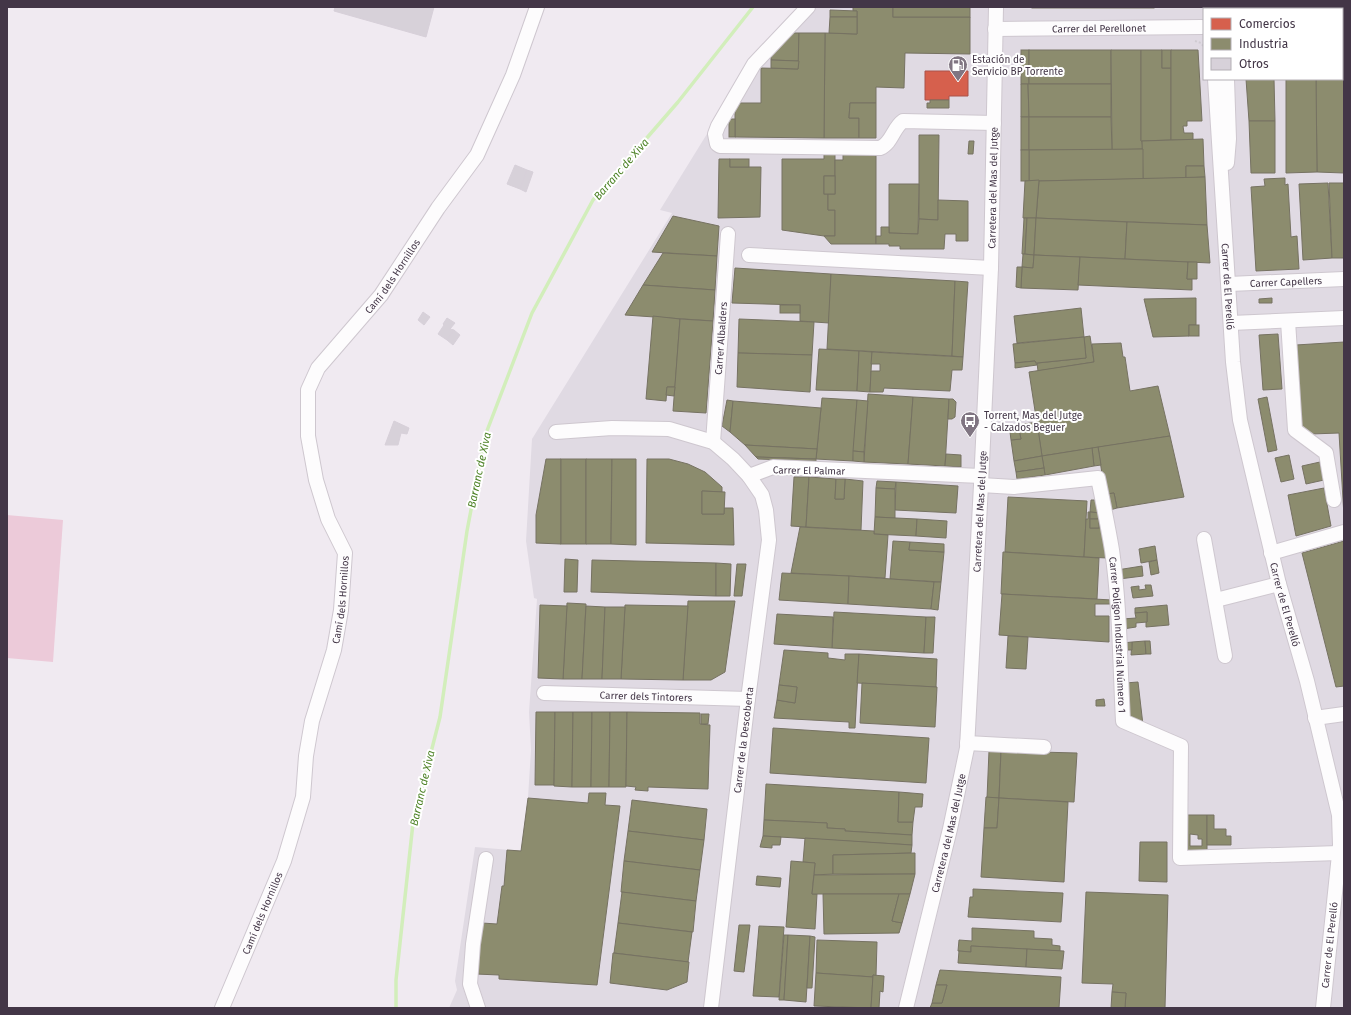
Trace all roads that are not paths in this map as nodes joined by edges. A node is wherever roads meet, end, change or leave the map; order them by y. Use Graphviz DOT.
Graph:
graph roads {
  1 [pos="537,7"];
  2 [pos="808,7"];
  3 [pos="996,7"];
  4 [pos="1203,25"];
  5 [pos="996,29"];
  6 [pos="1215,80"];
  7 [pos="1227,80"];
  8 [pos="994,123"];
  9 [pos="1223,200"];
  10 [pos="728,234"];
  11 [pos="749,255"];
  12 [pos="991,268"];
  13 [pos="1344,278"];
  14 [pos="1228,284"];
  15 [pos="1344,318"];
  16 [pos="1288,321"];
  17 [pos="1231,323"];
  18 [pos="556,432"];
  19 [pos="713,442"];
  20 [pos="749,476"];
  21 [pos="981,481"];
  22 [pos="1334,500"];
  23 [pos="1344,532"];
  24 [pos="1204,539"];
  25 [pos="1271,552"];
  26 [pos="1279,584"];
  27 [pos="1216,600"];
  28 [pos="1225,656"];
  29 [pos="544,693"];
  30 [pos="748,699"];
  31 [pos="1344,714"];
  32 [pos="1315,718"];
  33 [pos="967,743"];
  34 [pos="1044,747"];
  35 [pos="1339,853"];
  36 [pos="486,859"];
  37 [pos="222,1008"];
  38 [pos="478,1008"];
  39 [pos="711,1008"];
  40 [pos="906,1008"];
  41 [pos="1323,1008"];
  1 -- 37 [label="street, Camí dels Hornillos"];
  2 -- 8 [label="street"];
  3 -- 5 [label="street, Carretera del Mas del Jutge"];
  4 -- 5 [label="street, Carrer del Perellonet"];
  5 -- 8 [label="street, Carretera del Mas del Jutge"];
  6 -- 9 [label="street, Carrer de El Perelló"];
  7 -- 9 [label="street, Carrer de El Perelló"];
  8 -- 12 [label="street, Carretera del Mas del Jutge"];
  9 -- 14 [label="street, Carrer de El Perelló"];
  10 -- 19 [label="street, Carrer Albalders"];
  11 -- 12 [label="street"];
  12 -- 21 [label="street, Carretera del Mas del Jutge"];
  13 -- 14 [label="street, Carrer Capellers"];
  14 -- 17 [label="street, Carrer de El Perelló"];
  15 -- 16 [label="street"];
  16 -- 17 [label="street"];
  16 -- 22 [label="street"];
  17 -- 25 [label="street, Carrer de El Perelló"];
  18 -- 19 [label="street"];
  19 -- 20 [label="street"];
  20 -- 21 [label="street, Carrer El Palmar"];
  20 -- 30 [label="street, Carrer de la Descoberta"];
  21 -- 33 [label="street, Carretera del Mas del Jutge"];
  21 -- 35 [label="street, Carrer Polígon Industrial Número 1"];
  23 -- 25 [label="street"];
  24 -- 27 [label="street"];
  25 -- 26 [label="street, Carrer de El Perelló"];
  26 -- 27 [label="street"];
  26 -- 32 [label="street, Carrer de El Perelló"];
  27 -- 28 [label="street"];
  29 -- 30 [label="street, Carrer dels Tintorers"];
  30 -- 39 [label="street, Carrer de la Descoberta"];
  31 -- 32 [label="street"];
  32 -- 35 [label="street, Carrer de El Perelló"];
  33 -- 34 [label="street"];
  33 -- 40 [label="street, Carretera del Mas del Jutge"];
  35 -- 41 [label="street, Carrer de El Perelló"];
  36 -- 38 [label="street"];
}
